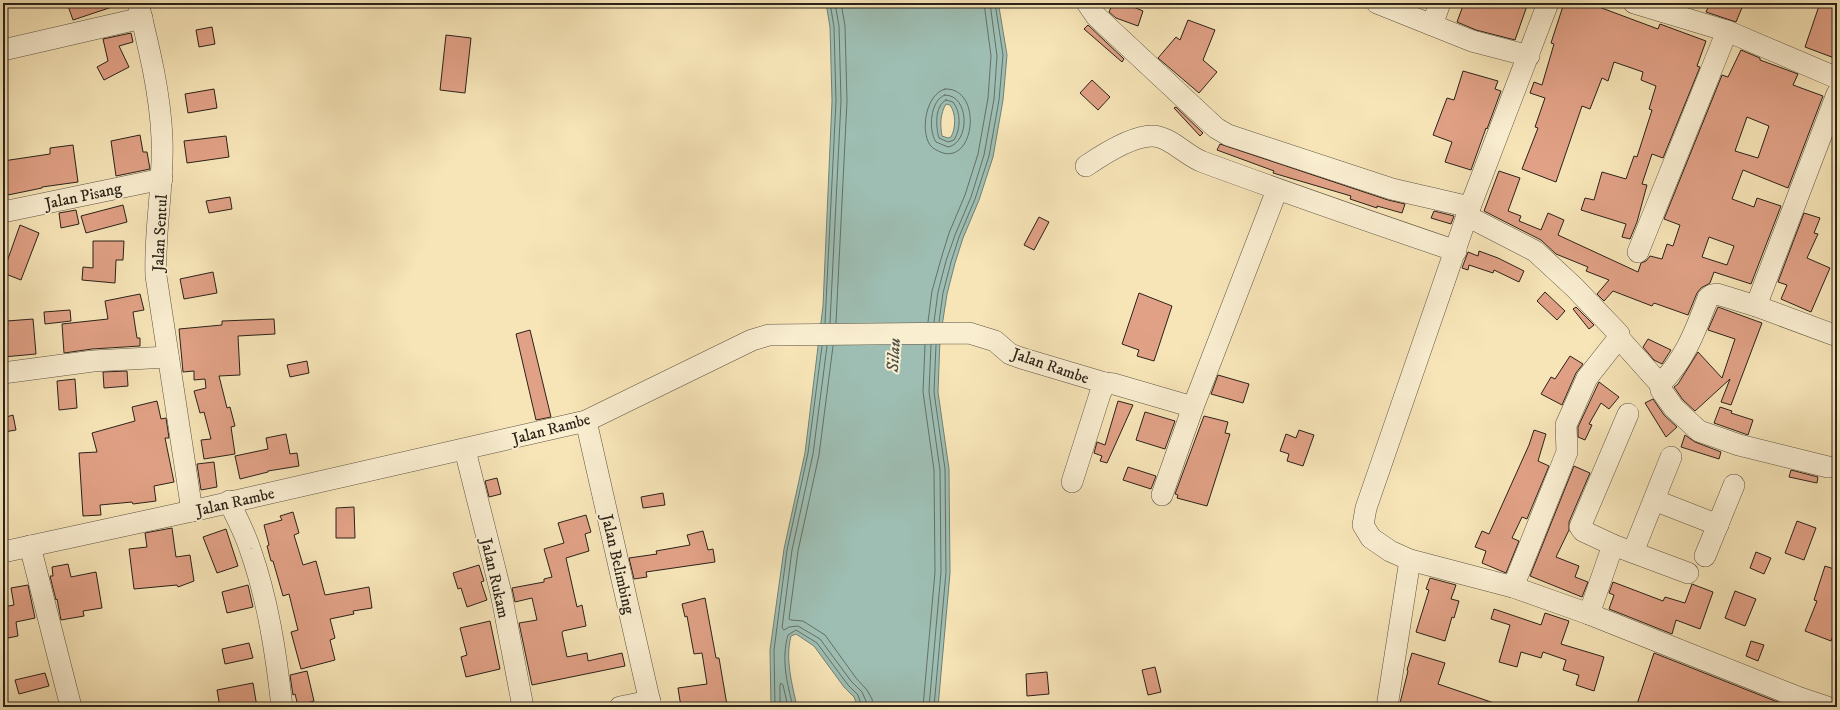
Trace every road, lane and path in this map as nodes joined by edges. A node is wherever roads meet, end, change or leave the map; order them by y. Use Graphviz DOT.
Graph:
graph roads {
  1 [pos="1087,3"];
  2 [pos="1377,3"];
  3 [pos="1440,3"];
  4 [pos="1548,3"];
  5 [pos="1634,3"];
  6 [pos="140,10"];
  7 [pos="1432,25"];
  8 [pos="1727,31"];
  9 [pos="3,50"];
  10 [pos="1529,56"];
  11 [pos="1837,78"];
  12 [pos="1837,94"];
  13 [pos="1086,166"];
  14 [pos="162,178"];
  15 [pos="1277,190"];
  16 [pos="3,212"];
  17 [pos="1468,212"];
  18 [pos="1456,251"];
  19 [pos="1638,252"];
  20 [pos="1756,306"];
  21 [pos="1837,336"];
  22 [pos="1618,337"];
  23 [pos="168,357"];
  24 [pos="3,373"];
  25 [pos="1105,383"];
  26 [pos="1660,384"];
  27 [pos="1193,407"];
  28 [pos="1628,414"];
  29 [pos="586,422"];
  30 [pos="465,450"];
  31 [pos="1671,457"];
  32 [pos="1828,466"];
  33 [pos="1072,482"];
  34 [pos="1734,485"];
  35 [pos="1162,495"];
  36 [pos="1654,500"];
  37 [pos="229,501"];
  38 [pos="192,511"];
  39 [pos="1718,525"];
  40 [pos="1613,544"];
  41 [pos="30,546"];
  42 [pos="3,552"];
  43 [pos="1633,552"];
  44 [pos="1706,556"];
  45 [pos="1410,560"];
  46 [pos="1688,573"];
  47 [pos="1513,587"];
  48 [pos="1589,614"];
  49 [pos="1798,702"];
  50 [pos="651,704"];
  51 [pos="1392,706"];
  52 [pos="71,707"];
  53 [pos="282,707"];
  54 [pos="523,707"];
  55 [pos="620,707"];
  56 [pos="1828,707"];
  1 -- 17 [label="street"];
  2 -- 7 [label="street"];
  3 -- 7 [label="street"];
  4 -- 10 [label="street"];
  5 -- 8 [label="street"];
  6 -- 9 [label="street"];
  6 -- 14 [label="street, Jalan Sentul"];
  7 -- 10 [label="street"];
  8 -- 11 [label="street"];
  8 -- 19 [label="street"];
  10 -- 17 [label="street"];
  12 -- 20 [label="street"];
  13 -- 15 [label="street"];
  14 -- 16 [label="street, Jalan Pisang"];
  14 -- 23 [label="street, Jalan Sentul"];
  15 -- 18 [label="street"];
  15 -- 27 [label="street"];
  17 -- 18 [label="street"];
  17 -- 22 [label="street"];
  18 -- 45 [label="street"];
  20 -- 21 [label="street"];
  20 -- 26 [label="street"];
  22 -- 26 [label="street"];
  22 -- 47 [label="street"];
  23 -- 24 [label="street"];
  23 -- 38 [label="street, Jalan Sentul"];
  25 -- 27 [label="street, Jalan Rambe"];
  25 -- 29 [label="street, Jalan Rambe"];
  25 -- 33 [label="street"];
  26 -- 32 [label="street"];
  27 -- 35 [label="street"];
  28 -- 40 [label="street"];
  29 -- 30 [label="street, Jalan Rambe"];
  29 -- 50 [label="street, Jalan Belimbing"];
  30 -- 37 [label="street, Jalan Rambe"];
  30 -- 54 [label="street, Jalan Rukam"];
  31 -- 36 [label="street"];
  34 -- 39 [label="street"];
  36 -- 39 [label="street"];
  36 -- 43 [label="street"];
  37 -- 38 [label="street, Jalan Rambe"];
  37 -- 53 [label="street"];
  38 -- 41 [label="street, Jalan Rambe"];
  39 -- 44 [label="street"];
  40 -- 43 [label="street"];
  40 -- 48 [label="street"];
  41 -- 42 [label="street, Jalan Rambe"];
  41 -- 52 [label="street"];
  43 -- 46 [label="street"];
  45 -- 47 [label="street"];
  45 -- 51 [label="street"];
  47 -- 48 [label="street"];
  48 -- 49 [label="street"];
  49 -- 56 [label="street"];
  50 -- 55 [label="street"];
}
